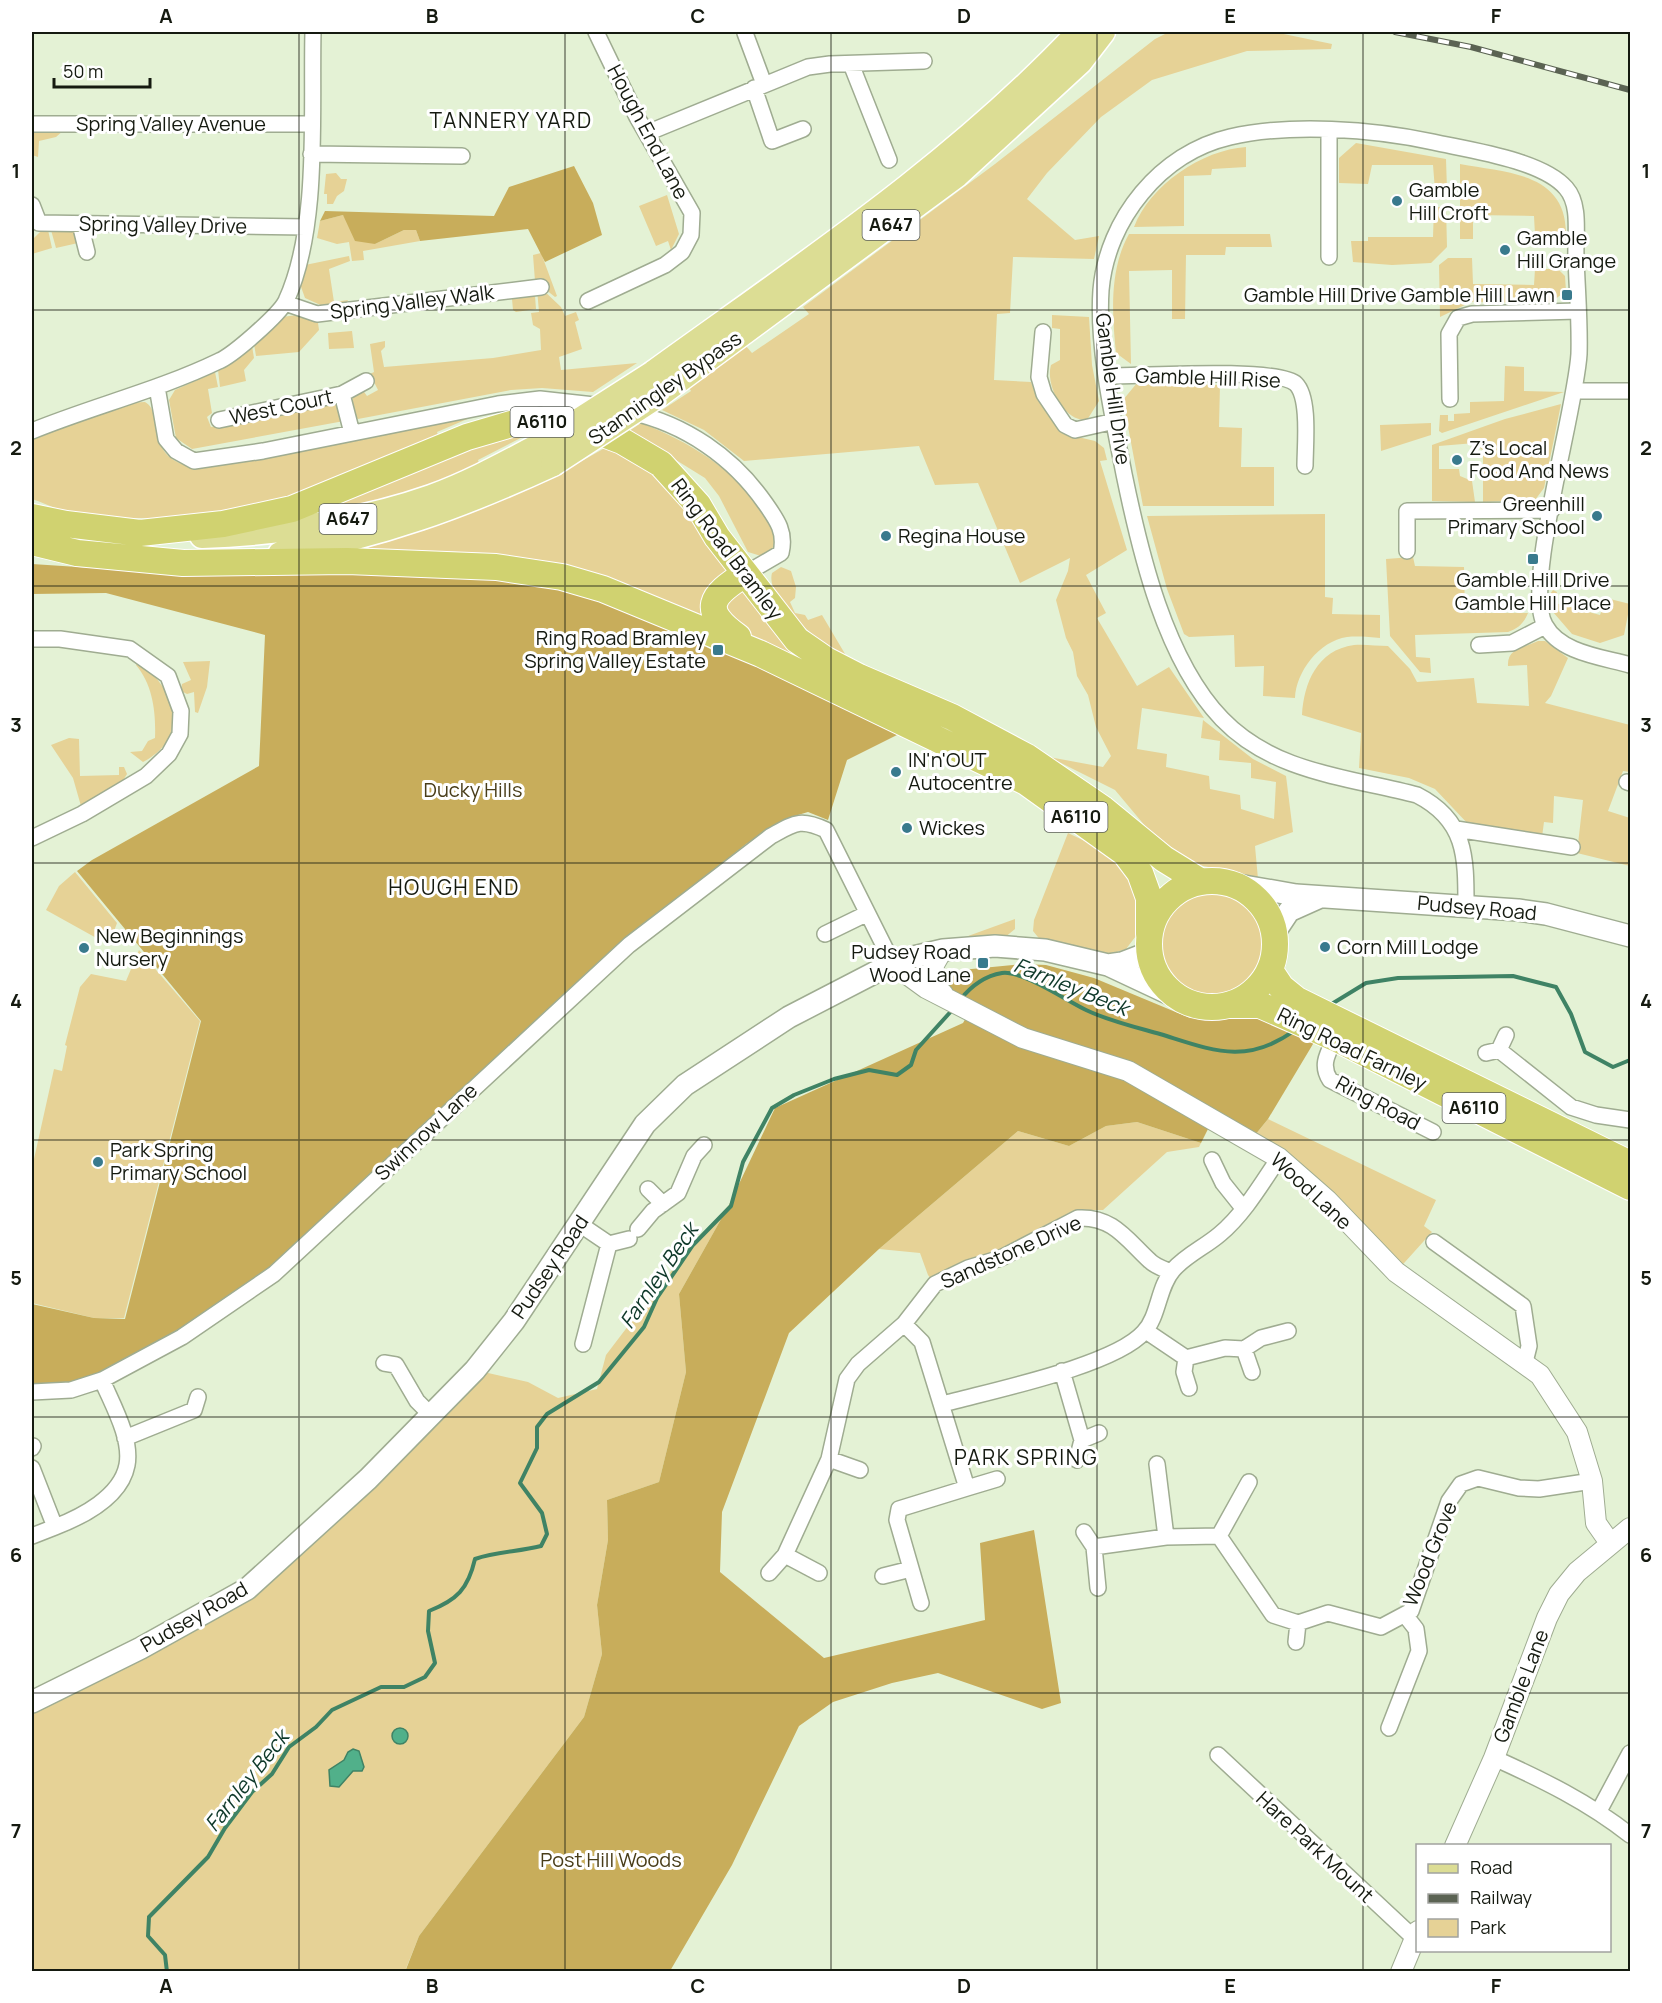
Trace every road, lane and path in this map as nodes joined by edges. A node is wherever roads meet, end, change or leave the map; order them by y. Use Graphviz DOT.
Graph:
graph roads {
  1 [pos="313,32"];
  2 [pos="596,32"];
  3 [pos="1068,32"];
  4 [pos="1079,32"];
  5 [pos="1103,32"];
  6 [pos="1115,32"];
  7 [pos="745,33"];
  8 [pos="924,61"];
  9 [pos="1080,62"];
  10 [pos="851,64"];
  11 [pos="1031,83"];
  12 [pos="759,86"];
  13 [pos="32,124"];
  14 [pos="311,124"];
  15 [pos="803,129"];
  16 [pos="1329,131"];
  17 [pos="646,132"];
  18 [pos="311,154"];
  19 [pos="462,156"];
  20 [pos="889,160"];
  21 [pos="32,205"];
  22 [pos="80,224"];
  23 [pos="306,227"];
  24 [pos="35,228"];
  25 [pos="87,252"];
  26 [pos="1329,257"];
  27 [pos="541,287"];
  28 [pos="588,301"];
  29 [pos="285,303"];
  30 [pos="1578,310"];
  31 [pos="1043,332"];
  32 [pos="1108,376"];
  33 [pos="366,381"];
  34 [pos="656,384"];
  35 [pos="157,387"];
  36 [pos="1630,391"];
  37 [pos="1574,392"];
  38 [pos="342,394"];
  39 [pos="1450,399"];
  40 [pos="219,420"];
  41 [pos="1115,421"];
  42 [pos="32,431"];
  43 [pos="352,433"];
  44 [pos="548,454"];
  45 [pos="1305,466"];
  46 [pos="1552,510"];
  47 [pos="32,517"];
  48 [pos="140,533"];
  49 [pos="32,542"];
  50 [pos="1407,551"];
  51 [pos="238,562"];
  52 [pos="745,574"];
  53 [pos="1545,626"];
  54 [pos="32,639"];
  55 [pos="1479,645"];
  56 [pos="761,654"];
  57 [pos="1630,665"];
  58 [pos="1456,829"];
  59 [pos="32,838"];
  60 [pos="1572,847"];
  61 [pos="1198,880"];
  62 [pos="1238,885"];
  63 [pos="1321,897"];
  64 [pos="1466,906"];
  65 [pos="866,914"];
  66 [pos="825,934"];
  67 [pos="1274,935"];
  68 [pos="1630,936"];
  69 [pos="1149,943"];
  70 [pos="943,950"];
  71 [pos="893,964"];
  72 [pos="1108,965"];
  73 [pos="1271,972"];
  74 [pos="945,996"];
  75 [pos="1174,996"];
  76 [pos="1231,1005"];
  77 [pos="1289,1007"];
  78 [pos="1329,1029"];
  79 [pos="1506,1035"];
  80 [pos="1367,1044"];
  81 [pos="1630,1120"];
  82 [pos="1433,1132"];
  83 [pos="704,1145"];
  84 [pos="1279,1158"];
  85 [pos="1212,1160"];
  86 [pos="1630,1164"];
  87 [pos="1630,1187"];
  88 [pos="648,1189"];
  89 [pos="663,1204"];
  90 [pos="1243,1208"];
  91 [pos="578,1223"];
  92 [pos="1434,1242"];
  93 [pos="609,1244"];
  94 [pos="1171,1272"];
  95 [pos="904,1324"];
  96 [pos="1288,1330"];
  97 [pos="1146,1331"];
  98 [pos="583,1344"];
  99 [pos="1244,1349"];
  100 [pos="1186,1358"];
  101 [pos="1525,1362"];
  102 [pos="384,1363"];
  103 [pos="1062,1371"];
  104 [pos="1251,1372"];
  105 [pos="102,1380"];
  106 [pos="1189,1389"];
  107 [pos="32,1392"];
  108 [pos="198,1397"];
  109 [pos="943,1404"];
  110 [pos="430,1414"];
  111 [pos="1099,1433"];
  112 [pos="125,1438"];
  113 [pos="1082,1440"];
  114 [pos="829,1459"];
  115 [pos="1077,1460"];
  116 [pos="1157,1464"];
  117 [pos="32,1468"];
  118 [pos="860,1470"];
  119 [pos="997,1479"];
  120 [pos="1592,1481"];
  121 [pos="1250,1482"];
  122 [pos="968,1488"];
  123 [pos="55,1527"];
  124 [pos="1630,1528"];
  125 [pos="1084,1532"];
  126 [pos="32,1536"];
  127 [pos="1219,1536"];
  128 [pos="1166,1537"];
  129 [pos="1610,1543"];
  130 [pos="1094,1547"];
  131 [pos="784,1554"];
  132 [pos="911,1569"];
  133 [pos="819,1573"];
  134 [pos="769,1574"];
  135 [pos="883,1576"];
  136 [pos="1098,1588"];
  137 [pos="921,1604"];
  138 [pos="1405,1615"];
  139 [pos="1298,1623"];
  140 [pos="1296,1642"];
  141 [pos="32,1702"];
  142 [pos="1389,1728"];
  143 [pos="1630,1753"];
  144 [pos="1218,1755"];
  145 [pos="1494,1758"];
  146 [pos="1599,1811"];
  147 [pos="1630,1835"];
  148 [pos="1455,1844"];
  149 [pos="1416,1935"];
  150 [pos="1401,1971"];
  1 -- 14 [label="street"];
  2 -- 17 [label="street, Hough End Lane"];
  3 -- 11 [label="main road, A647"];
  4 -- 11 [label="main road, Stanningley Bypass / A647"];
  5 -- 9 [label="main road, Stanningley Bypass / A647"];
  6 -- 9 [label="main road, A647"];
  7 -- 12 [label="street"];
  8 -- 10 [label="street"];
  9 -- 34 [label="main road, Stanningley Bypass / A647"];
  10 -- 12 [label="street"];
  10 -- 20 [label="street"];
  11 -- 34 [label="main road, Stanningley Bypass / A647"];
  12 -- 15 [label="street"];
  12 -- 17 [label="street"];
  13 -- 14 [label="street, Spring Valley Avenue"];
  14 -- 18 [label="street"];
  16 -- 26 [label="street"];
  16 -- 30 [label="street, Gamble Hill Drive"];
  16 -- 32 [label="street, Gamble Hill Drive"];
  17 -- 28 [label="street, Hough End Lane"];
  18 -- 19 [label="street"];
  18 -- 23 [label="street"];
  21 -- 24 [label="street, Spring Valley Drive"];
  22 -- 23 [label="street, Spring Valley Drive"];
  22 -- 24 [label="street, Spring Valley Drive"];
  22 -- 25 [label="street"];
  23 -- 29 [label="street"];
  27 -- 29 [label="street, Spring Valley Walk"];
  29 -- 35 [label="street"];
  30 -- 37 [label="street, Gamble Hill Drive"];
  30 -- 39 [label="street"];
  31 -- 41 [label="street"];
  32 -- 41 [label="street, Gamble Hill Drive"];
  32 -- 45 [label="street, Gamble Hill Rise"];
  33 -- 38 [label="street, West Court"];
  34 -- 44 [label="main road, Stanningley Bypass / A647, bridge"];
  35 -- 42 [label="street"];
  35 -- 43 [label="street"];
  36 -- 37 [label="street"];
  37 -- 46 [label="street, Gamble Hill Drive"];
  38 -- 40 [label="street, West Court"];
  38 -- 43 [label="street, West Court"];
  41 -- 58 [label="street, Gamble Hill Drive"];
  43 -- 52 [label="street"];
  44 -- 48 [label="main road, Stanningley Bypass / A647"];
  44 -- 51 [label="main road, Stanningley Bypass / A647"];
  46 -- 50 [label="street"];
  46 -- 53 [label="street, Gamble Hill Drive"];
  47 -- 48 [label="highway, Stanningley Bypass / A647"];
  48 -- 52 [label="highway, Ring Road Bramley / A6110"];
  49 -- 51 [label="highway, Stanningley Bypass / A647"];
  51 -- 56 [label="highway, A6110"];
  52 -- 56 [label="highway, A6110"];
  52 -- 61 [label="highway, Ring Road Bramley / A6110"];
  53 -- 55 [label="street"];
  53 -- 57 [label="street"];
  54 -- 59 [label="street"];
  56 -- 69 [label="highway, A6110"];
  58 -- 60 [label="street"];
  58 -- 64 [label="street, Gamble Hill Drive"];
  61 -- 62 [label="highway, A6110"];
  61 -- 69 [label="highway"];
  62 -- 63 [label="main road, Pudsey Road"];
  62 -- 67 [label="highway"];
  63 -- 64 [label="main road, Pudsey Road"];
  63 -- 67 [label="main road, Pudsey Road"];
  64 -- 68 [label="main road, Pudsey Road"];
  65 -- 66 [label="street"];
  65 -- 71 [label="street"];
  65 -- 105 [label="street, Swinnow Lane"];
  67 -- 73 [label="highway"];
  69 -- 72 [label="main road, Pudsey Road"];
  69 -- 75 [label="highway, A6110"];
  70 -- 71 [label="main road, Pudsey Road"];
  70 -- 72 [label="main road, Pudsey Road"];
  70 -- 74 [label="street"];
  71 -- 74 [label="street, Wood Lane"];
  71 -- 91 [label="main road, Pudsey Road"];
  72 -- 75 [label="main road, Pudsey Road"];
  73 -- 76 [label="highway, A6110"];
  73 -- 77 [label="highway, Ring Road Farnley / A6110"];
  74 -- 84 [label="street, Wood Lane"];
  75 -- 76 [label="highway, A6110"];
  76 -- 77 [label="highway, Ring Road Farnley / A6110"];
  77 -- 78 [label="highway, Ring Road Farnley / A6110"];
  78 -- 80 [label="highway, Ring Road Farnley / A6110"];
  78 -- 82 [label="street, Ring Road"];
  79 -- 81 [label="street"];
  80 -- 86 [label="highway, Ring Road Farnley / A6110"];
  80 -- 87 [label="highway, Ring Road Farnley / A6110"];
  83 -- 89 [label="street"];
  84 -- 90 [label="street"];
  84 -- 101 [label="street, Wood Lane"];
  85 -- 90 [label="street"];
  88 -- 89 [label="street"];
  89 -- 93 [label="street"];
  90 -- 94 [label="street"];
  91 -- 93 [label="street"];
  91 -- 110 [label="main road, Pudsey Road"];
  92 -- 101 [label="street"];
  93 -- 98 [label="street"];
  94 -- 95 [label="street, Sandstone Drive"];
  94 -- 97 [label="street"];
  95 -- 109 [label="street"];
  95 -- 114 [label="street, Sandstone Drive"];
  96 -- 99 [label="street"];
  97 -- 100 [label="street"];
  97 -- 103 [label="street"];
  99 -- 100 [label="street"];
  99 -- 104 [label="street"];
  100 -- 106 [label="street"];
  101 -- 120 [label="street, Wood Lane"];
  102 -- 110 [label="street"];
  103 -- 109 [label="street"];
  103 -- 113 [label="street"];
  105 -- 107 [label="street, Swinnow Lane"];
  105 -- 112 [label="street"];
  108 -- 112 [label="street"];
  109 -- 122 [label="street"];
  110 -- 141 [label="main road, Pudsey Road"];
  111 -- 113 [label="street"];
  112 -- 123 [label="street"];
  113 -- 115 [label="street"];
  114 -- 118 [label="street"];
  114 -- 131 [label="street, Sandstone Drive"];
  116 -- 128 [label="street"];
  117 -- 123 [label="street"];
  119 -- 122 [label="street"];
  120 -- 129 [label="street, Wood Lane"];
  120 -- 138 [label="street, Wood Grove"];
  121 -- 127 [label="street"];
  122 -- 132 [label="street"];
  123 -- 126 [label="street"];
  124 -- 129 [label="street, Gamble Lane"];
  125 -- 130 [label="street"];
  127 -- 128 [label="street"];
  127 -- 139 [label="street"];
  128 -- 130 [label="street"];
  129 -- 145 [label="street, Gamble Lane"];
  130 -- 136 [label="street"];
  131 -- 133 [label="street"];
  131 -- 134 [label="street, Sandstone Drive"];
  132 -- 135 [label="street"];
  132 -- 137 [label="street"];
  138 -- 139 [label="street, Wood Grove"];
  138 -- 142 [label="street, Wood Grove"];
  139 -- 140 [label="street"];
  143 -- 146 [label="street"];
  144 -- 149 [label="street, Hare Park Mount"];
  145 -- 146 [label="street"];
  145 -- 148 [label="street, Gamble Lane"];
  146 -- 147 [label="street"];
  149 -- 150 [label="street"];
}
